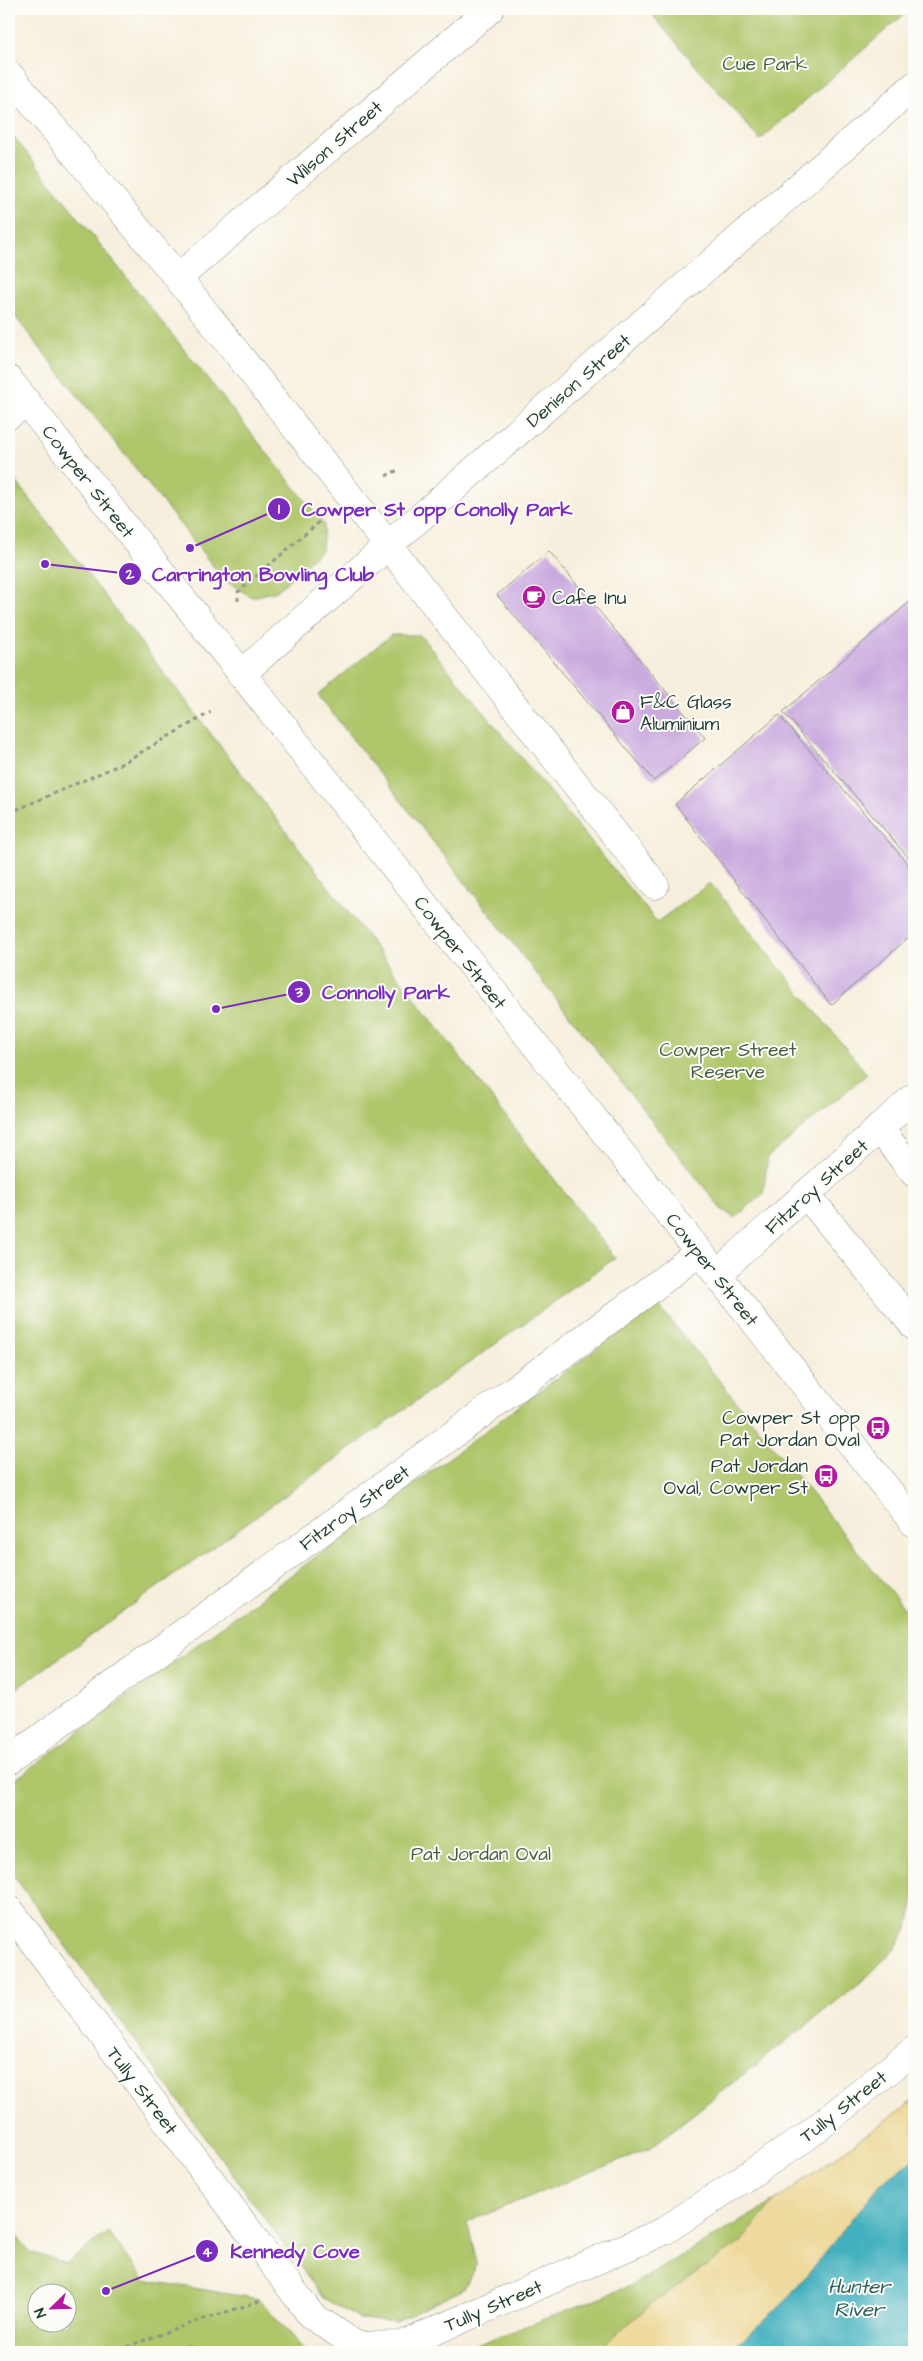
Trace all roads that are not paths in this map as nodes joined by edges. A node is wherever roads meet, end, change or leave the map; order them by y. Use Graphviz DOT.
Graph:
graph roads {
  1 [pos="490,9"];
  2 [pos="9,75"];
  3 [pos="914,86"];
  4 [pos="178,278"];
  5 [pos="9,380"];
  6 [pos="18,409"];
  7 [pos="388,546"];
  8 [pos="241,674"];
  9 [pos="655,885"];
  10 [pos="914,1097"];
  11 [pos="879,1128"];
  12 [pos="914,1173"];
  13 [pos="806,1194"];
  14 [pos="699,1252"];
  15 [pos="717,1274"];
  16 [pos="914,1326"];
  17 [pos="914,1523"];
  18 [pos="9,1762"];
  19 [pos="9,1909"];
  20 [pos="914,2050"];
  1 -- 4 [label="street, Wilson Street"];
  2 -- 4 [label="street"];
  3 -- 7 [label="street, Denison Street"];
  4 -- 7 [label="street"];
  5 -- 6 [label="street, Cowper Street"];
  6 -- 8 [label="street, Cowper Street"];
  7 -- 8 [label="street, Denison Street"];
  7 -- 9 [label="street"];
  8 -- 14 [label="street, Cowper Street"];
  10 -- 11 [label="street, Fitzroy Street"];
  11 -- 12 [label="street"];
  11 -- 13 [label="street, Fitzroy Street"];
  13 -- 15 [label="street, Fitzroy Street"];
  13 -- 16 [label="street"];
  14 -- 15 [label="street, Cowper Street"];
  14 -- 18 [label="street, Fitzroy Street"];
  15 -- 17 [label="street, Cowper Street"];
  19 -- 20 [label="street, Tully Street"];
}
